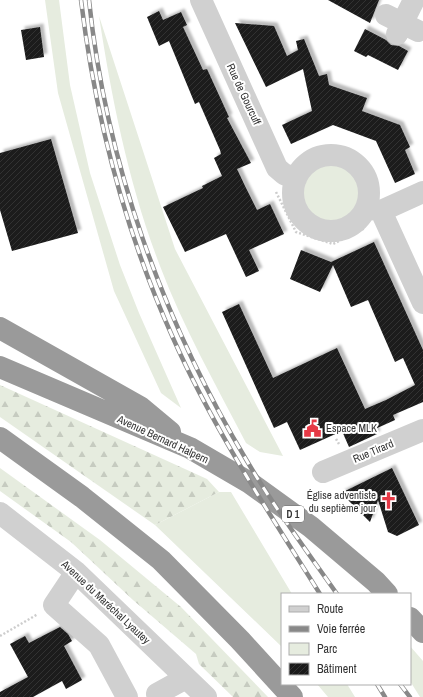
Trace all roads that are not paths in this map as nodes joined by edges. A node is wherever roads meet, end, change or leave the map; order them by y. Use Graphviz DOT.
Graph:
graph roads {
  1 [pos="201,0"];
  2 [pos="414,0"];
  3 [pos="401,26"];
  4 [pos="296,179"];
  5 [pos="423,192"];
  6 [pos="372,215"];
  7 [pos="423,303"];
  8 [pos="0,328"];
  9 [pos="0,367"];
  10 [pos="423,430"];
  11 [pos="0,438"];
  12 [pos="190,448"];
  13 [pos="0,458"];
  14 [pos="323,472"];
  15 [pos="82,497"];
  16 [pos="0,513"];
  17 [pos="76,572"];
  18 [pos="386,593"];
  19 [pos="411,619"];
  20 [pos="423,632"];
  21 [pos="186,678"];
  22 [pos="281,685"];
  23 [pos="281,685"];
  24 [pos="156,694"];
  25 [pos="127,697"];
  26 [pos="206,697"];
  27 [pos="292,697"];
  1 -- 4 [label="street, Rue de Gourcuff"];
  2 -- 3 [label="street"];
  4 -- 6 [label="street"];
  4 -- 6 [label="street"];
  5 -- 6 [label="street"];
  6 -- 7 [label="street"];
  8 -- 12 [label="highway"];
  9 -- 12 [label="highway, Avenue Bernard Halpern / D 1"];
  10 -- 14 [label="street, Rue Tirard"];
  11 -- 15 [label="highway"];
  12 -- 18 [label="highway, Avenue Bernard Halpern / D 1"];
  13 -- 15 [label="highway"];
  15 -- 22 [label="highway"];
  16 -- 17 [label="street, Avenue du Maréchal Lyautey"];
  17 -- 21 [label="street, Avenue du Maréchal Lyautey"];
  17 -- 25 [label="street"];
  19 -- 20 [label="highway"];
  21 -- 24 [label="street"];
  21 -- 26 [label="street, Avenue du Maréchal Lyautey"];
  23 -- 27 [label="highway"];
}
